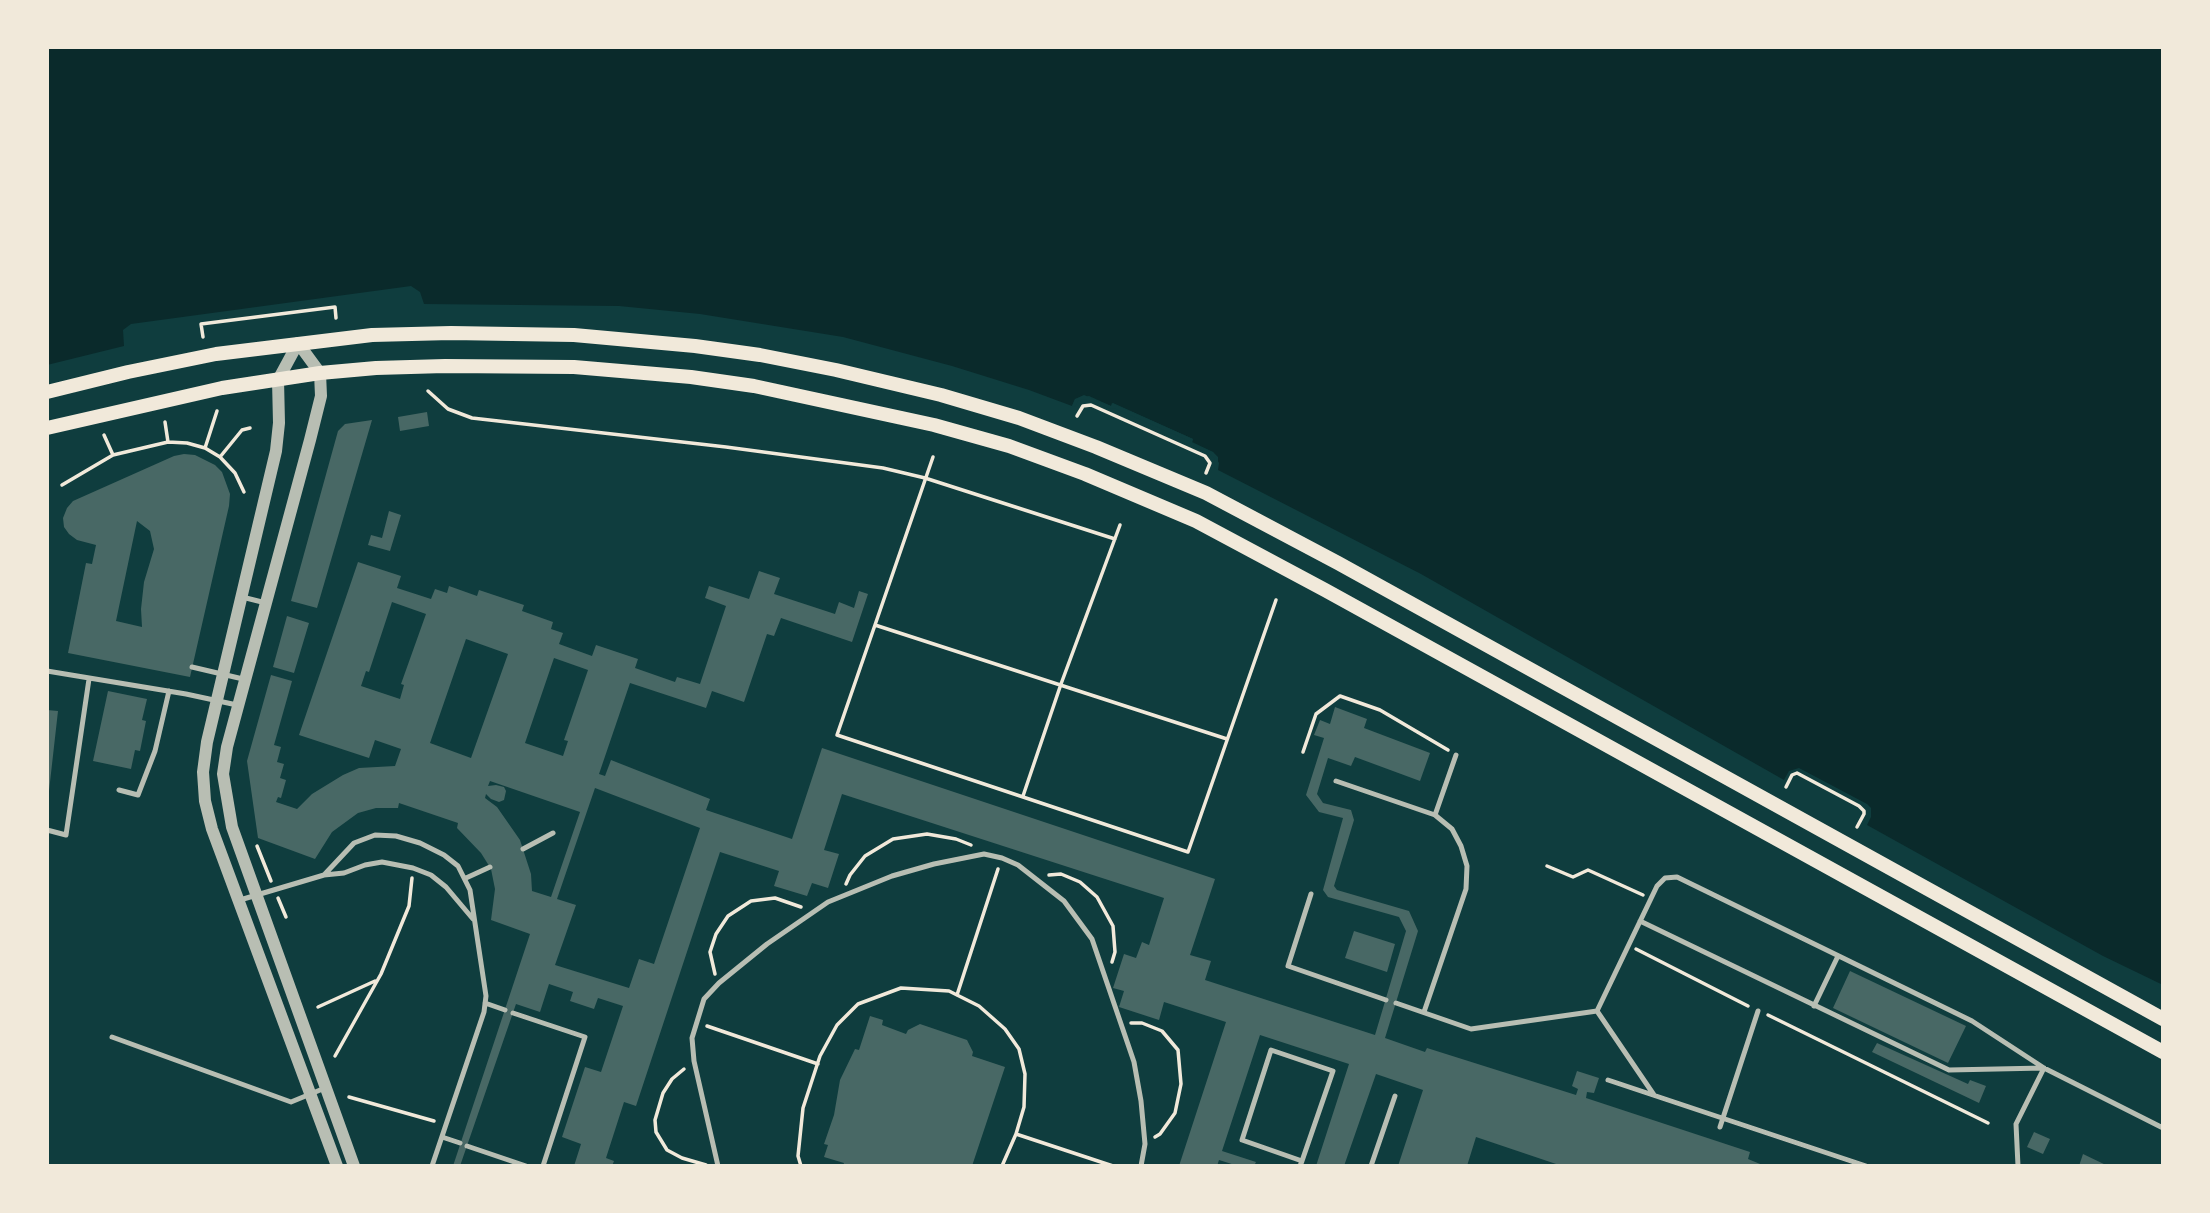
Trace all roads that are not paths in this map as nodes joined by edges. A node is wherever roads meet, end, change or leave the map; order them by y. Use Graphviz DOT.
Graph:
graph roads {
  1 [pos="298,343"];
  2 [pos="320,373"];
  3 [pos="278,380"];
  4 [pos="47,392"];
  5 [pos="47,428"];
  6 [pos="242,597"];
  7 [pos="266,603"];
  8 [pos="192,667"];
  9 [pos="47,671"];
  10 [pos="223,674"];
  11 [pos="89,679"];
  12 [pos="245,680"];
  13 [pos="169,691"];
  14 [pos="217,701"];
  15 [pos="238,706"];
  16 [pos="1456,755"];
  17 [pos="1336,781"];
  18 [pos="119,790"];
  19 [pos="1435,815"];
  20 [pos="47,830"];
  21 [pos="553,833"];
  22 [pos="523,849"];
  23 [pos="490,867"];
  24 [pos="324,875"];
  25 [pos="466,878"];
  26 [pos="1311,894"];
  27 [pos="255,895"];
  28 [pos="239,901"];
  29 [pos="1640,921"];
  30 [pos="475,922"];
  31 [pos="1838,956"];
  32 [pos="1386,1000"];
  33 [pos="485,1003"];
  34 [pos="1396,1003"];
  35 [pos="1814,1006"];
  36 [pos="505,1010"];
  37 [pos="1597,1011"];
  38 [pos="1758,1011"];
  39 [pos="1424,1012"];
  40 [pos="513,1013"];
  41 [pos="2163,1019"];
  42 [pos="111,1037"];
  43 [pos="2163,1052"];
  44 [pos="2044,1068"];
  45 [pos="1608,1080"];
  46 [pos="326,1088"];
  47 [pos="310,1094"];
  48 [pos="1654,1095"];
  49 [pos="1395,1096"];
  50 [pos="1723,1118"];
  51 [pos="1720,1127"];
  52 [pos="2163,1128"];
  53 [pos="442,1137"];
  54 [pos="1301,1163"];
  55 [pos="337,1166"];
  56 [pos="354,1166"];
  57 [pos="432,1166"];
  58 [pos="526,1166"];
  59 [pos="543,1166"];
  60 [pos="718,1166"];
  61 [pos="1141,1166"];
  62 [pos="1371,1166"];
  63 [pos="1866,1166"];
  64 [pos="2018,1166"];
  1 -- 2 [label="street"];
  1 -- 3 [label="street"];
  1 -- 4 [label="main road"];
  1 -- 41 [label="main road"];
  2 -- 3 [label="main road"];
  2 -- 7 [label="street"];
  2 -- 43 [label="main road"];
  3 -- 5 [label="main road"];
  3 -- 6 [label="street"];
  6 -- 7 [label="lane"];
  6 -- 10 [label="street"];
  7 -- 12 [label="street"];
  8 -- 10 [label="lane"];
  9 -- 11 [label="lane"];
  10 -- 12 [label="lane"];
  10 -- 14 [label="street"];
  11 -- 13 [label="lane"];
  11 -- 20 [label="lane"];
  12 -- 15 [label="street"];
  13 -- 14 [label="lane"];
  13 -- 18 [label="lane"];
  14 -- 15 [label="lane"];
  14 -- 28 [label="street"];
  15 -- 27 [label="street"];
  16 -- 19 [label="lane"];
  17 -- 19 [label="lane"];
  19 -- 39 [label="lane"];
  21 -- 22 [label="lane"];
  23 -- 25 [label="lane"];
  24 -- 25 [label="lane"];
  24 -- 27 [label="lane"];
  24 -- 30 [label="lane"];
  25 -- 30 [label="lane"];
  26 -- 32 [label="lane"];
  27 -- 28 [label="lane"];
  27 -- 46 [label="street"];
  28 -- 47 [label="street"];
  29 -- 31 [label="lane"];
  29 -- 35 [label="lane"];
  29 -- 37 [label="lane"];
  30 -- 33 [label="lane"];
  31 -- 35 [label="lane"];
  31 -- 44 [label="lane"];
  33 -- 36 [label="lane"];
  33 -- 53 [label="lane"];
  34 -- 39 [label="lane"];
  35 -- 44 [label="lane"];
  37 -- 39 [label="lane"];
  37 -- 48 [label="lane"];
  38 -- 50 [label="lane"];
  40 -- 59 [label="lane"];
  42 -- 47 [label="lane"];
  44 -- 52 [label="lane"];
  44 -- 64 [label="lane"];
  45 -- 48 [label="lane"];
  46 -- 47 [label="lane"];
  46 -- 56 [label="street"];
  47 -- 55 [label="street"];
  48 -- 50 [label="lane"];
  49 -- 62 [label="lane"];
  50 -- 51 [label="lane"];
  50 -- 63 [label="lane"];
  53 -- 57 [label="lane"];
  53 -- 58 [label="lane"];
  54 -- 54 [label="lane"];
  60 -- 61 [label="lane"];
}
